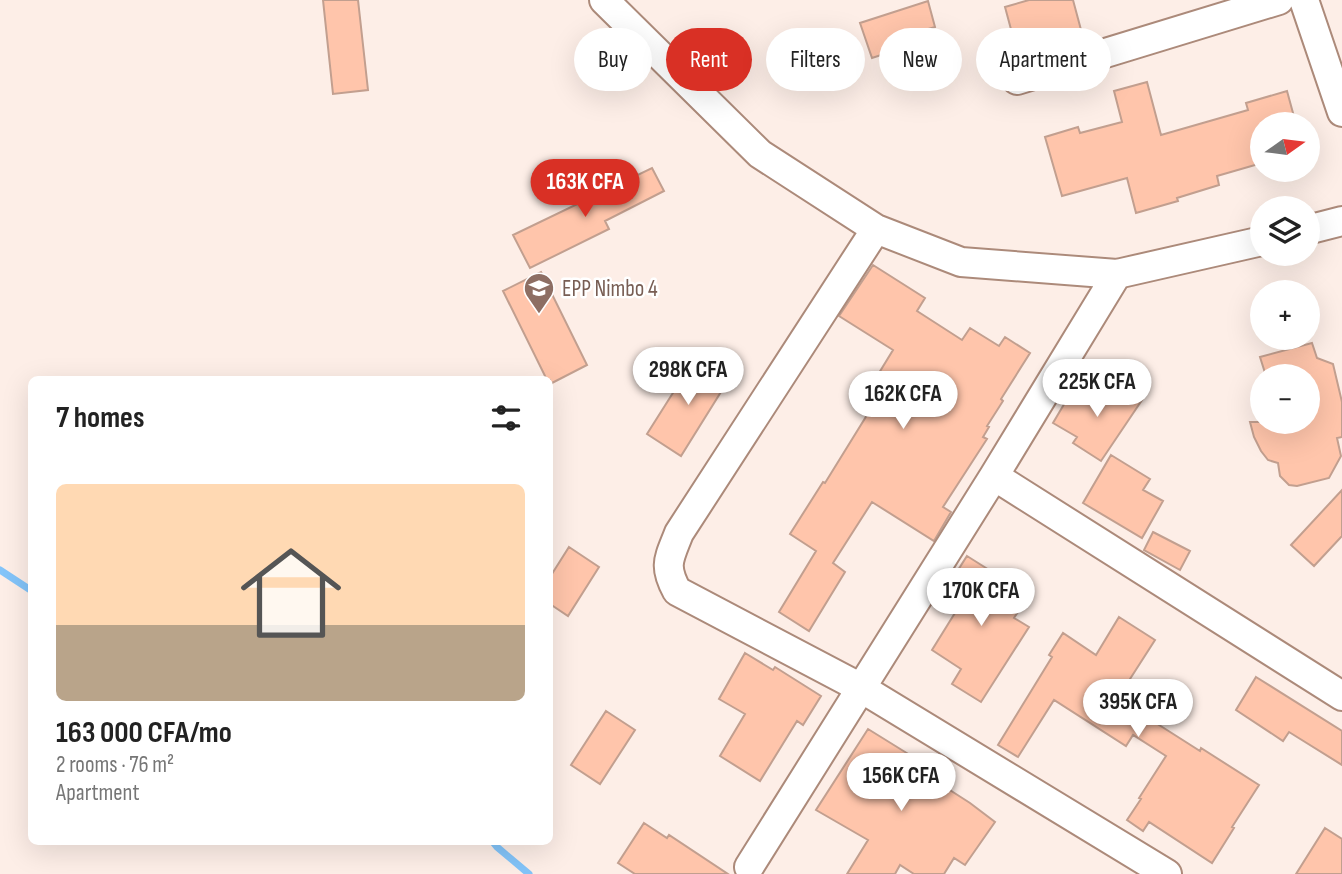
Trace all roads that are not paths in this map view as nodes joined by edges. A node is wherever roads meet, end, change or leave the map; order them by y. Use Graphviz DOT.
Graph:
graph roads {
  1 [pos="604,0"];
  2 [pos="1279,0"];
  3 [pos="1304,0"];
  4 [pos="1111,51"];
  5 [pos="1342,112"];
  6 [pos="1342,221"];
  7 [pos="1320,227"];
  8 [pos="876,229"];
  9 [pos="1250,244"];
  10 [pos="1117,274"];
  11 [pos="994,476"];
  12 [pos="862,688"];
  13 [pos="1342,696"];
  14 [pos="749,867"];
  15 [pos="1167,874"];
  1 -- 8 [label="street"];
  2 -- 4 [label="street"];
  3 -- 5 [label="street"];
  6 -- 7 [label="street"];
  8 -- 10 [label="street"];
  8 -- 12 [label="street"];
  9 -- 10 [label="street"];
  10 -- 11 [label="street"];
  11 -- 12 [label="street"];
  11 -- 13 [label="street"];
  12 -- 14 [label="street"];
  12 -- 15 [label="street"];
}
